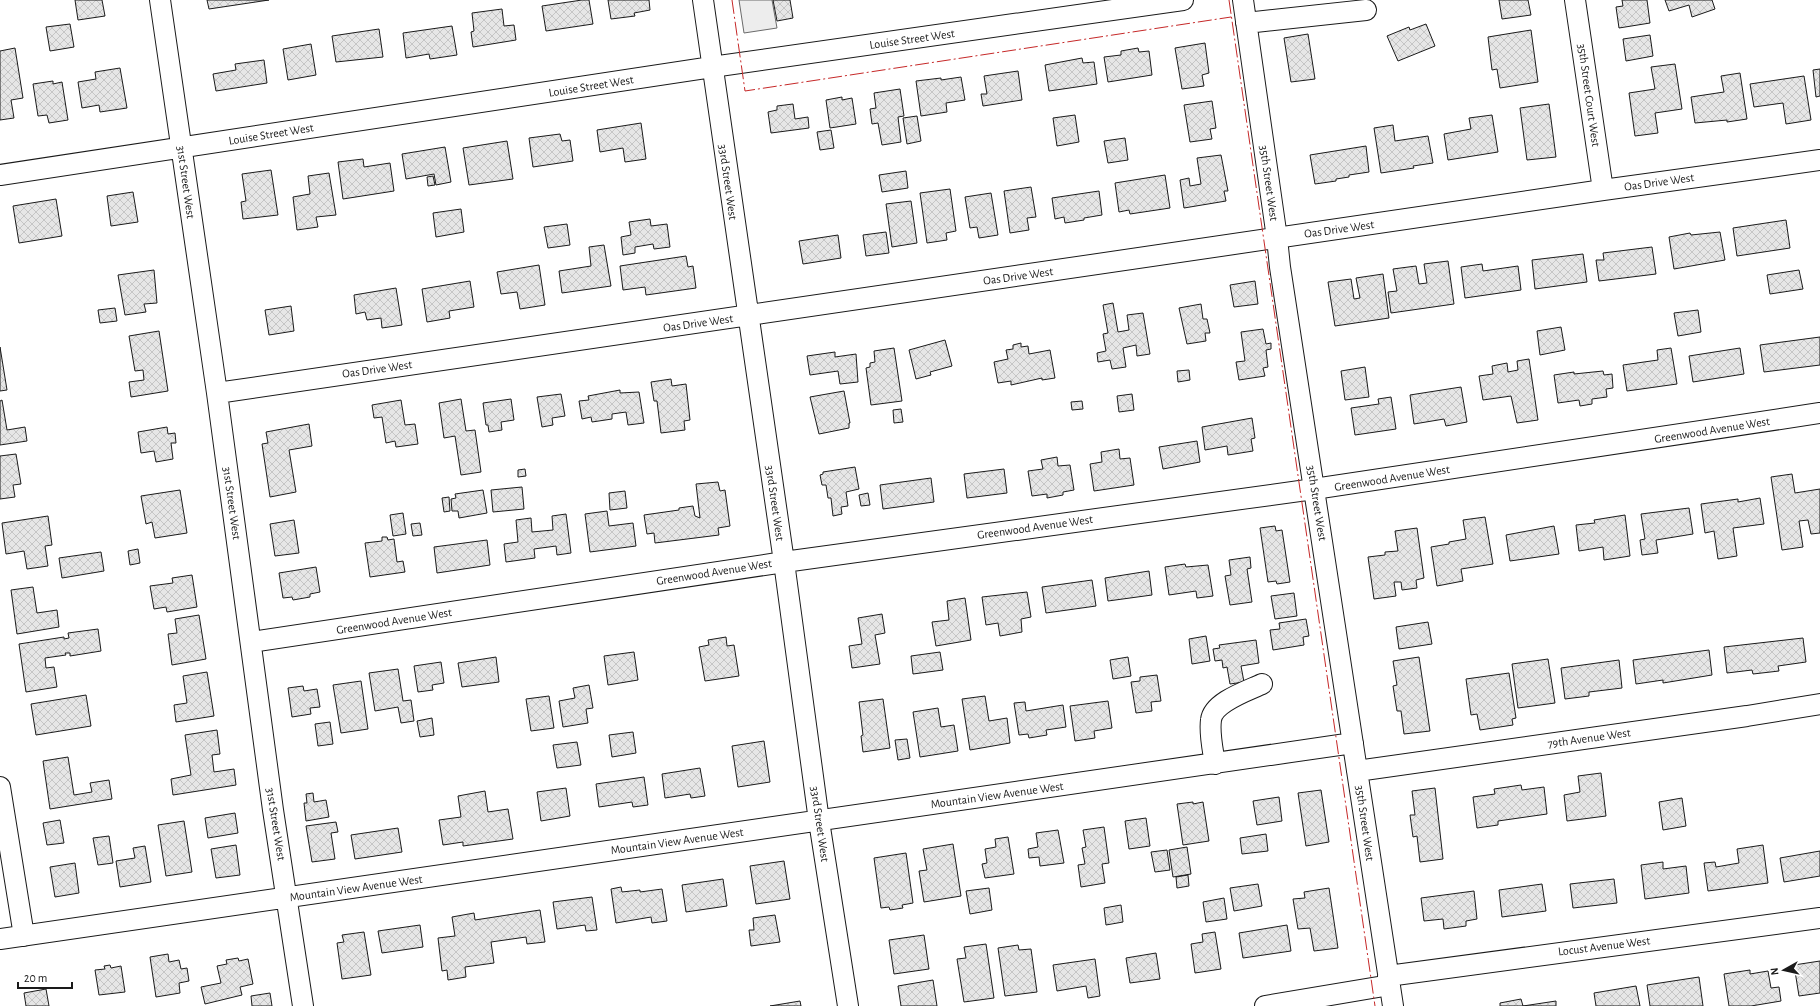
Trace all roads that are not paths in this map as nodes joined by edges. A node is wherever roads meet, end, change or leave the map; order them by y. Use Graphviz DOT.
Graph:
graph roads {
  1 [pos="160,0"];
  2 [pos="703,0"];
  3 [pos="1183,0"];
  4 [pos="1243,0"];
  5 [pos="1575,0"];
  6 [pos="1366,10"];
  7 [pos="1246,23"];
  8 [pos="712,67"];
  9 [pos="181,148"];
  10 [pos="1820,160"];
  11 [pos="0,175"];
  12 [pos="1603,190"];
  13 [pos="1277,238"];
  14 [pos="747,316"];
  15 [pos="216,393"];
  16 [pos="1820,413"];
  17 [pos="1314,489"];
  18 [pos="784,562"];
  19 [pos="251,642"];
  20 [pos="1262,684"];
  21 [pos="1820,704"];
  22 [pos="1354,744"];
  23 [pos="1215,764"];
  24 [pos="1357,771"];
  25 [pos="0,788"];
  26 [pos="818,821"];
  27 [pos="288,898"];
  28 [pos="1820,918"];
  29 [pos="24,936"];
  30 [pos="0,939"];
  31 [pos="1389,980"];
  32 [pos="303,1006"];
  33 [pos="848,1006"];
  34 [pos="1265,1006"];
  35 [pos="1393,1006"];
  1 -- 9 [label="street, 31st Street West"];
  2 -- 8 [label="street, 33rd Street West"];
  3 -- 8 [label="street, Louise Street West"];
  4 -- 7 [label="street, 35th Street West"];
  5 -- 12 [label="street, 35th Street Court West"];
  6 -- 7 [label="street"];
  7 -- 13 [label="street, 35th Street West"];
  8 -- 9 [label="street, Louise Street West"];
  8 -- 14 [label="street, 33rd Street West"];
  9 -- 11 [label="street, Louise Street West"];
  9 -- 15 [label="street, 31st Street West"];
  10 -- 12 [label="street, Oas Drive West"];
  12 -- 13 [label="street, Oas Drive West"];
  13 -- 14 [label="street, Oas Drive West"];
  13 -- 17 [label="street, 35th Street West"];
  14 -- 15 [label="street, Oas Drive West"];
  14 -- 18 [label="street, 33rd Street West"];
  15 -- 19 [label="street, 31st Street West"];
  16 -- 17 [label="street, Greenwood Avenue West"];
  17 -- 18 [label="street, Greenwood Avenue West"];
  17 -- 22 [label="street, 35th Street West"];
  18 -- 19 [label="street, Greenwood Avenue West"];
  18 -- 26 [label="street, 33rd Street West"];
  19 -- 27 [label="street, 31st Street West"];
  20 -- 23 [label="street"];
  21 -- 24 [label="street, 79th Avenue West"];
  22 -- 23 [label="street, Mountain View Avenue West"];
  22 -- 24 [label="street, 35th Street West"];
  23 -- 26 [label="street, Mountain View Avenue West"];
  24 -- 31 [label="street, 35th Street West"];
  25 -- 29 [label="street"];
  26 -- 27 [label="street, Mountain View Avenue West"];
  26 -- 33 [label="street, 33rd Street West"];
  27 -- 29 [label="street, Mountain View Avenue West"];
  27 -- 32 [label="street, 31st Street West"];
  28 -- 31 [label="street, Locust Avenue West"];
  29 -- 30 [label="street, Mountain View Avenue West"];
  31 -- 34 [label="street, Locust Avenue West"];
  31 -- 35 [label="street, 35th Street West"];
}
